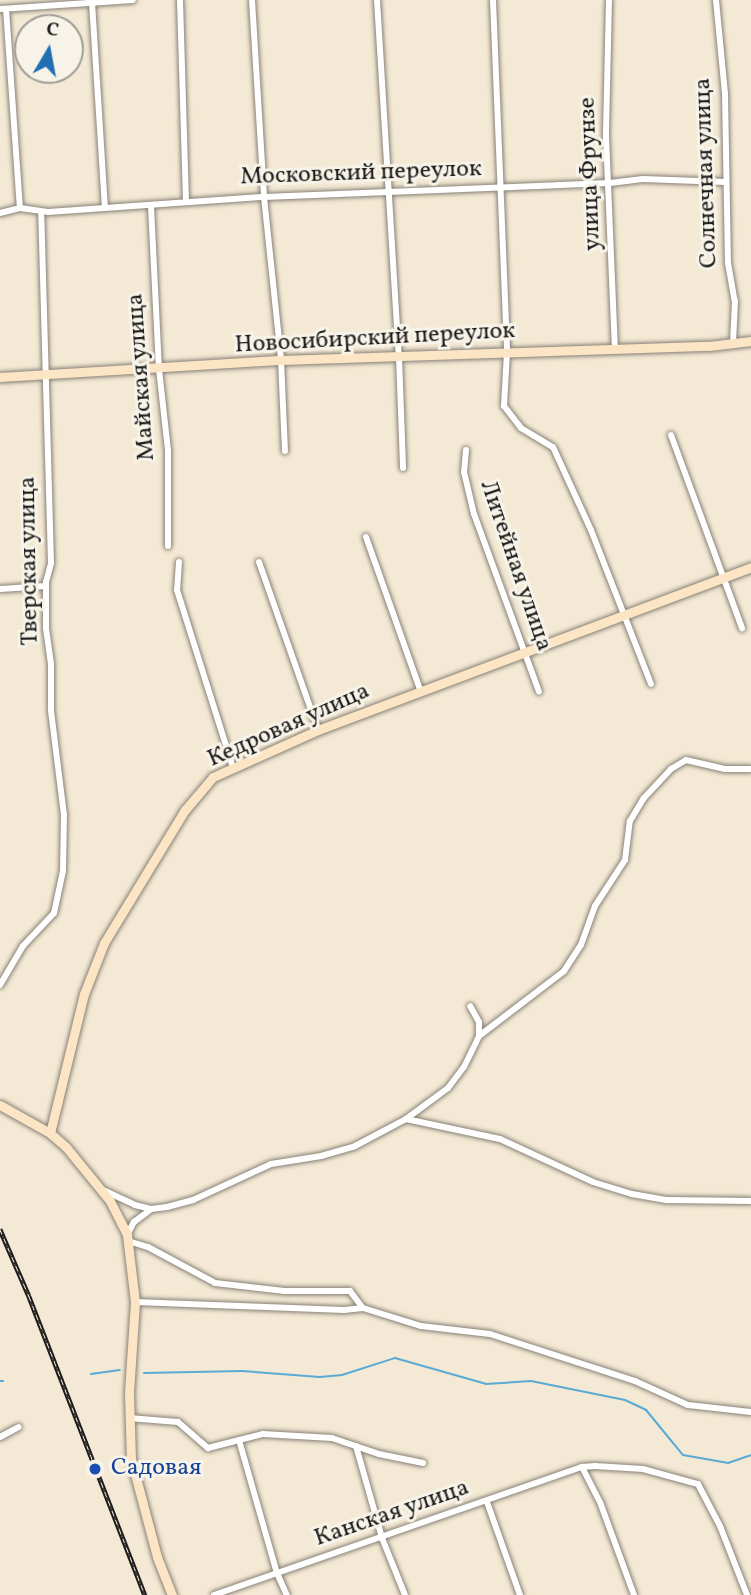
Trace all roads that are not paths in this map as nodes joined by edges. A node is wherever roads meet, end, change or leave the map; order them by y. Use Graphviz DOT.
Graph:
graph roads {
  1 [pos="123,0"];
  2 [pos="133,0"];
  3 [pos="180,0"];
  4 [pos="253,0"];
  5 [pos="377,0"];
  6 [pos="493,0"];
  7 [pos="609,0"];
  8 [pos="716,0"];
  9 [pos="92,2"];
  10 [pos="3,9"];
  11 [pos="726,182"];
  12 [pos="610,183"];
  13 [pos="500,188"];
  14 [pos="390,193"];
  15 [pos="264,197"];
  16 [pos="186,202"];
  17 [pos="151,206"];
  18 [pos="105,207"];
  19 [pos="20,208"];
  20 [pos="41,212"];
  21 [pos="0,213"];
  22 [pos="751,341"];
  23 [pos="733,343"];
  24 [pos="615,348"];
  25 [pos="507,352"];
  26 [pos="399,357"];
  27 [pos="281,360"];
  28 [pos="159,369"];
  29 [pos="45,375"];
  30 [pos="0,377"];
  31 [pos="671,435"];
  32 [pos="466,450"];
  33 [pos="285,451"];
  34 [pos="402,468"];
  35 [pos="366,537"];
  36 [pos="168,546"];
  37 [pos="179,562"];
  38 [pos="258,562"];
  39 [pos="751,567"];
  40 [pos="722,578"];
  41 [pos="46,586"];
  42 [pos="0,589"];
  43 [pos="622,615"];
  44 [pos="742,628"];
  45 [pos="522,654"];
  46 [pos="651,684"];
  47 [pos="421,692"];
  48 [pos="539,692"];
  49 [pos="318,730"];
  50 [pos="233,768"];
  51 [pos="751,769"];
  52 [pos="0,985"];
  53 [pos="470,1006"];
  54 [pos="479,1036"];
  55 [pos="0,1105"];
  56 [pos="407,1119"];
  57 [pos="50,1133"];
  58 [pos="102,1190"];
  59 [pos="751,1201"];
  60 [pos="151,1209"];
  61 [pos="128,1238"];
  62 [pos="135,1302"];
  63 [pos="363,1308"];
  64 [pos="751,1412"];
  65 [pos="129,1418"];
  66 [pos="19,1427"];
  67 [pos="0,1437"];
  68 [pos="239,1440"];
  69 [pos="356,1446"];
  70 [pos="423,1463"];
  71 [pos="582,1467"];
  72 [pos="487,1502"];
  73 [pos="382,1538"];
  74 [pos="277,1573"];
  75 [pos="172,1595"];
  76 [pos="214,1595"];
  77 [pos="288,1595"];
  78 [pos="405,1595"];
  79 [pos="520,1595"];
  80 [pos="634,1595"];
  81 [pos="747,1595"];
  1 -- 2 [label="street"];
  1 -- 9 [label="street"];
  3 -- 16 [label="street"];
  4 -- 15 [label="street"];
  5 -- 14 [label="street"];
  6 -- 13 [label="street"];
  7 -- 12 [label="street, улица Фрунзе"];
  8 -- 11 [label="street, Солнечная улица"];
  9 -- 10 [label="street"];
  9 -- 18 [label="street"];
  10 -- 19 [label="street"];
  11 -- 12 [label="street, Московский переулок"];
  11 -- 23 [label="street, Солнечная улица"];
  12 -- 13 [label="street, Московский переулок"];
  12 -- 24 [label="street, улица Фрунзе"];
  13 -- 14 [label="street, Московский переулок"];
  13 -- 25 [label="street"];
  14 -- 15 [label="street, Московский переулок"];
  14 -- 26 [label="street"];
  15 -- 16 [label="street, Московский переулок"];
  15 -- 27 [label="street"];
  16 -- 17 [label="street, Московский переулок"];
  17 -- 18 [label="street, Московский переулок"];
  17 -- 28 [label="street, Майская улица"];
  18 -- 20 [label="street, Московский переулок"];
  19 -- 20 [label="street, Московский переулок"];
  19 -- 21 [label="street, Московский переулок"];
  20 -- 29 [label="street, Тверская улица"];
  22 -- 23 [label="street, Новосибирский переулок"];
  23 -- 24 [label="street, Новосибирский переулок"];
  24 -- 25 [label="street, Новосибирский переулок"];
  25 -- 26 [label="street, Новосибирский переулок"];
  25 -- 43 [label="street"];
  26 -- 27 [label="street, Новосибирский переулок"];
  26 -- 34 [label="street"];
  27 -- 28 [label="street, Новосибирский переулок"];
  27 -- 33 [label="street"];
  28 -- 29 [label="street, Новосибирский переулок"];
  28 -- 36 [label="street, Майская улица"];
  29 -- 30 [label="street, Новосибирский переулок"];
  29 -- 41 [label="street, Тверская улица"];
  31 -- 40 [label="street"];
  32 -- 45 [label="street, Литейная улица"];
  35 -- 47 [label="street"];
  37 -- 50 [label="street"];
  38 -- 49 [label="street"];
  39 -- 40 [label="street, Кедровая улица"];
  40 -- 43 [label="street, Кедровая улица"];
  40 -- 44 [label="street"];
  41 -- 42 [label="street"];
  41 -- 52 [label="street, Тверская улица"];
  43 -- 45 [label="street, Кедровая улица"];
  43 -- 46 [label="street"];
  45 -- 47 [label="street, Кедровая улица"];
  45 -- 48 [label="street, Литейная улица"];
  47 -- 49 [label="street, Кедровая улица"];
  49 -- 50 [label="street, Кедровая улица"];
  50 -- 57 [label="street, Кедровая улица"];
  51 -- 54 [label="street"];
  53 -- 54 [label="street"];
  54 -- 56 [label="street"];
  55 -- 57 [label="street"];
  56 -- 59 [label="street"];
  56 -- 60 [label="street"];
  57 -- 58 [label="street"];
  58 -- 60 [label="street"];
  58 -- 61 [label="street"];
  60 -- 61 [label="street"];
  61 -- 62 [label="street"];
  61 -- 63 [label="street"];
  62 -- 63 [label="street"];
  62 -- 65 [label="street"];
  63 -- 64 [label="street"];
  65 -- 68 [label="street"];
  65 -- 75 [label="street"];
  66 -- 67 [label="street"];
  68 -- 69 [label="street"];
  68 -- 74 [label="street"];
  69 -- 70 [label="street"];
  69 -- 73 [label="street"];
  71 -- 72 [label="street, Канская улица"];
  71 -- 80 [label="street"];
  71 -- 81 [label="street"];
  72 -- 73 [label="street, Канская улица"];
  72 -- 79 [label="street"];
  73 -- 74 [label="street, Канская улица"];
  73 -- 78 [label="street"];
  74 -- 76 [label="street, Канская улица"];
  74 -- 77 [label="street"];
}
